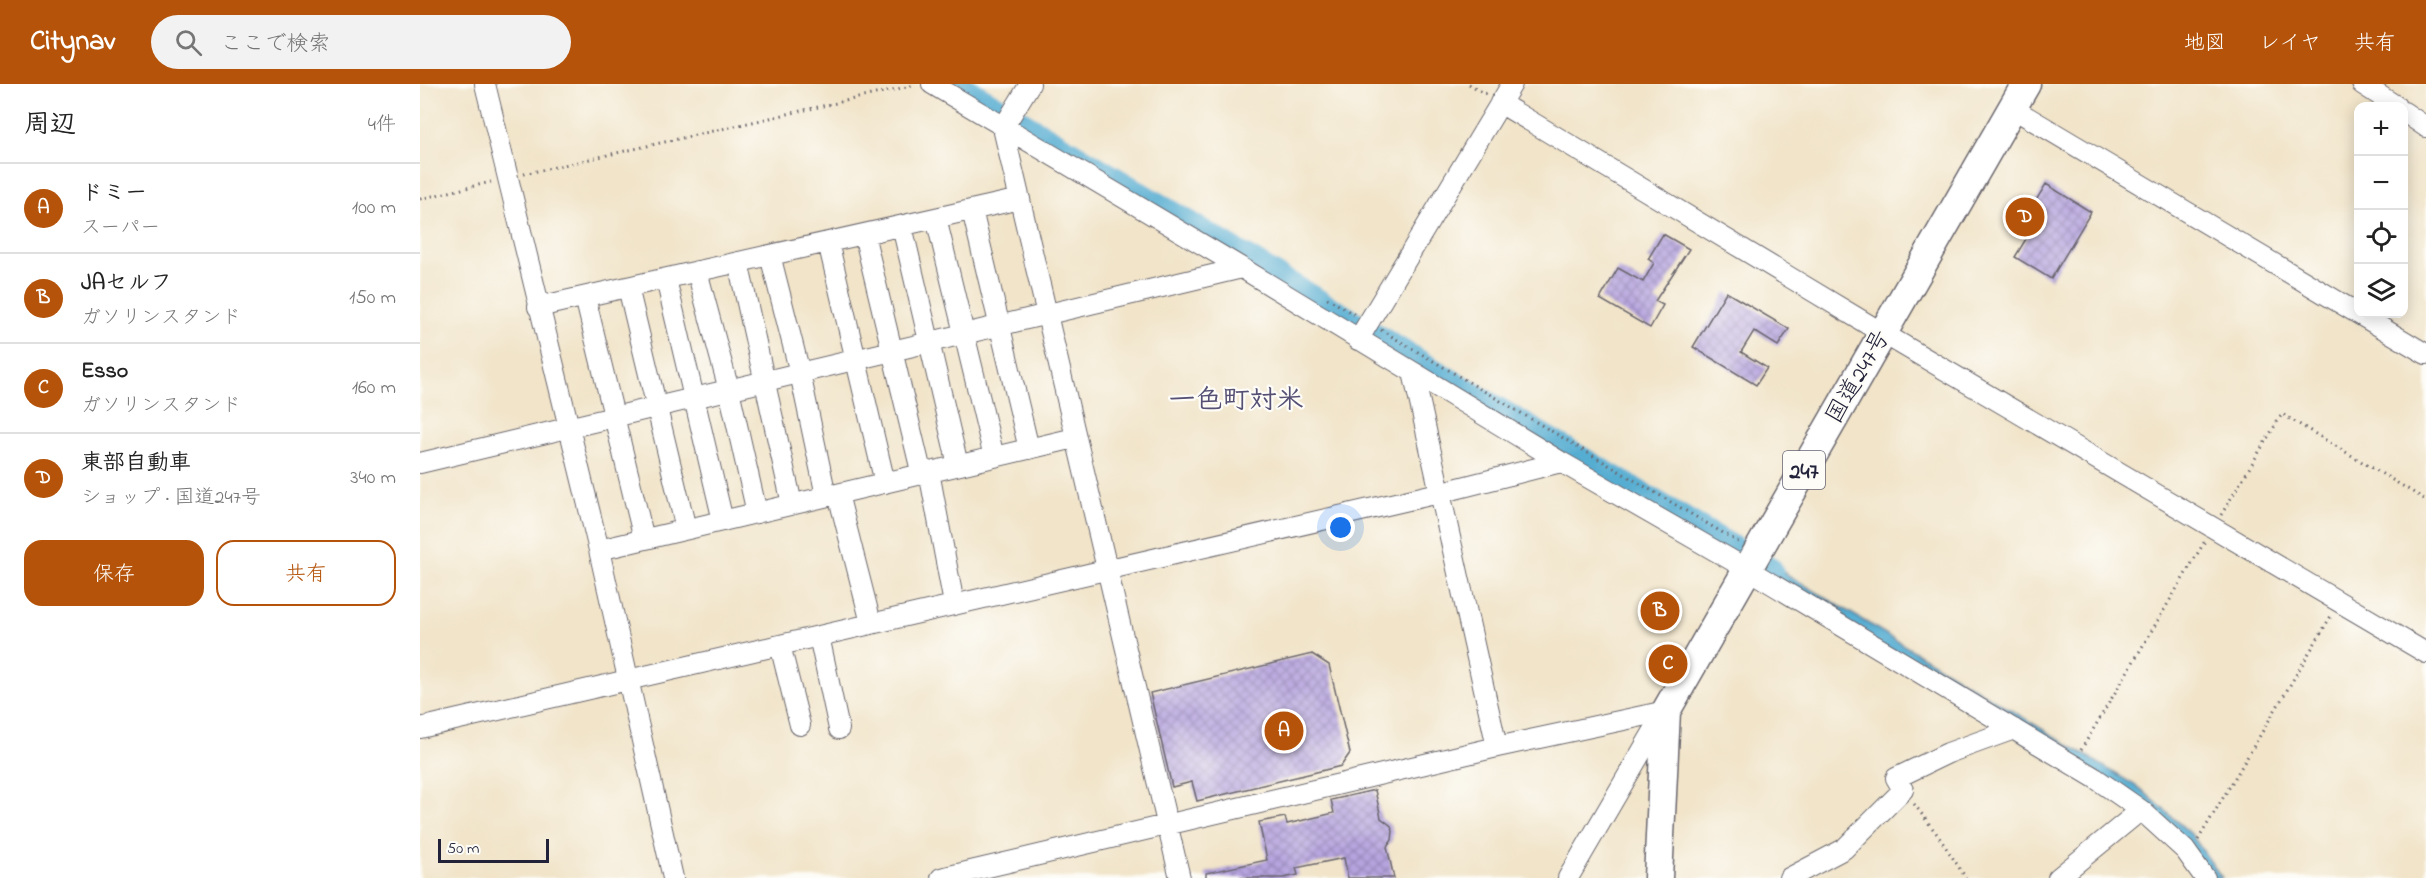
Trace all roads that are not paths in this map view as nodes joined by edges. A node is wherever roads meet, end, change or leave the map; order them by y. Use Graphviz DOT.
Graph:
graph roads {
  1 [pos="485,84"];
  2 [pos="932,84"];
  3 [pos="1030,84"];
  4 [pos="1512,84"];
  5 [pos="2362,84"];
  6 [pos="2019,96"];
  7 [pos="2390,102"];
  8 [pos="1500,103"];
  9 [pos="2408,115"];
  10 [pos="1008,120"];
  11 [pos="2426,127"];
  12 [pos="1020,200"];
  13 [pos="972,210"];
  14 [pos="936,218"];
  15 [pos="902,226"];
  16 [pos="864,234"];
  17 [pos="828,242"];
  18 [pos="770,255"];
  19 [pos="738,262"];
  20 [pos="1242,268"];
  21 [pos="697,271"];
  22 [pos="666,279"];
  23 [pos="628,287"];
  24 [pos="585,297"];
  25 [pos="538,307"];
  26 [pos="1046,316"];
  27 [pos="1000,327"];
  28 [pos="1882,332"];
  29 [pos="963,335"];
  30 [pos="1358,340"];
  31 [pos="928,343"];
  32 [pos="894,351"];
  33 [pos="2426,354"];
  34 [pos="858,360"];
  35 [pos="1413,372"];
  36 [pos="800,373"];
  37 [pos="765,381"];
  38 [pos="729,390"];
  39 [pos="693,398"];
  40 [pos="657,407"];
  41 [pos="615,417"];
  42 [pos="569,427"];
  43 [pos="1075,438"];
  44 [pos="1029,449"];
  45 [pos="994,457"];
  46 [pos="1561,462"];
  47 [pos="420,463"];
  48 [pos="958,465"];
  49 [pos="929,472"];
  50 [pos="885,483"];
  51 [pos="1439,493"];
  52 [pos="832,495"];
  53 [pos="792,504"];
  54 [pos="757,513"];
  55 [pos="723,521"];
  56 [pos="686,529"];
  57 [pos="644,539"];
  58 [pos="598,550"];
  59 [pos="1752,561"];
  60 [pos="1107,568"];
  61 [pos="954,604"];
  62 [pos="871,623"];
  63 [pos="819,636"];
  64 [pos="780,645"];
  65 [pos="2426,653"];
  66 [pos="628,680"];
  67 [pos="1666,711"];
  68 [pos="800,724"];
  69 [pos="420,728"];
  70 [pos="839,729"];
  71 [pos="2014,729"];
  72 [pos="1497,747"];
  73 [pos="2141,810"];
  74 [pos="1168,826"];
  75 [pos="673,878"];
  76 [pos="941,878"];
  77 [pos="1180,878"];
  78 [pos="1568,878"];
  79 [pos="1658,878"];
  80 [pos="1789,878"];
  81 [pos="2058,878"];
  82 [pos="2205,878"];
  1 -- 25 [label="street"];
  2 -- 10 [label="street"];
  3 -- 10 [label="street"];
  4 -- 8 [label="street"];
  5 -- 7 [label="street"];
  6 -- 28 [label="highway, 国道247号 / 247"];
  6 -- 33 [label="street"];
  8 -- 28 [label="street"];
  8 -- 30 [label="street"];
  9 -- 11 [label="street"];
  10 -- 12 [label="street"];
  10 -- 20 [label="street"];
  12 -- 13 [label="street"];
  12 -- 26 [label="street"];
  13 -- 14 [label="street"];
  13 -- 27 [label="street"];
  14 -- 15 [label="street"];
  14 -- 29 [label="street"];
  15 -- 16 [label="street"];
  15 -- 31 [label="street"];
  16 -- 17 [label="street"];
  16 -- 32 [label="street"];
  17 -- 18 [label="street"];
  17 -- 34 [label="street"];
  18 -- 19 [label="street"];
  18 -- 36 [label="street"];
  19 -- 21 [label="street"];
  19 -- 37 [label="street"];
  20 -- 26 [label="street"];
  20 -- 30 [label="street"];
  21 -- 22 [label="street"];
  21 -- 38 [label="street"];
  22 -- 23 [label="street"];
  22 -- 39 [label="street"];
  23 -- 24 [label="street"];
  23 -- 40 [label="street"];
  24 -- 25 [label="street"];
  24 -- 41 [label="street"];
  25 -- 42 [label="street"];
  26 -- 27 [label="street"];
  26 -- 43 [label="street"];
  27 -- 29 [label="street"];
  27 -- 44 [label="street"];
  28 -- 59 [label="highway, 国道247号 / 247"];
  28 -- 65 [label="street"];
  29 -- 31 [label="street"];
  29 -- 45 [label="street"];
  30 -- 35 [label="street"];
  31 -- 32 [label="street"];
  31 -- 48 [label="street"];
  32 -- 34 [label="street"];
  32 -- 49 [label="street"];
  34 -- 36 [label="street"];
  34 -- 50 [label="street"];
  35 -- 46 [label="street"];
  35 -- 51 [label="street"];
  36 -- 37 [label="street"];
  36 -- 52 [label="street"];
  37 -- 38 [label="street"];
  37 -- 53 [label="street"];
  38 -- 39 [label="street"];
  38 -- 54 [label="street"];
  39 -- 40 [label="street"];
  39 -- 55 [label="street"];
  40 -- 41 [label="street"];
  40 -- 56 [label="street"];
  41 -- 42 [label="street"];
  41 -- 57 [label="street"];
  42 -- 47 [label="street"];
  42 -- 58 [label="street"];
  43 -- 44 [label="street"];
  43 -- 60 [label="street"];
  44 -- 45 [label="street"];
  45 -- 48 [label="street"];
  46 -- 51 [label="street"];
  46 -- 59 [label="street"];
  48 -- 49 [label="street"];
  49 -- 50 [label="street"];
  49 -- 61 [label="street"];
  50 -- 52 [label="street"];
  51 -- 60 [label="street"];
  51 -- 72 [label="street"];
  52 -- 53 [label="street"];
  52 -- 62 [label="street"];
  53 -- 54 [label="street"];
  54 -- 55 [label="street"];
  55 -- 56 [label="street"];
  56 -- 57 [label="street"];
  57 -- 58 [label="street"];
  58 -- 66 [label="street"];
  59 -- 67 [label="highway, 国道247号 / 247"];
  59 -- 71 [label="street"];
  60 -- 61 [label="street"];
  60 -- 74 [label="street"];
  61 -- 62 [label="street"];
  62 -- 63 [label="street"];
  63 -- 64 [label="street"];
  63 -- 70 [label="street"];
  64 -- 66 [label="street"];
  64 -- 68 [label="street"];
  66 -- 69 [label="street"];
  66 -- 75 [label="street"];
  67 -- 72 [label="street"];
  67 -- 78 [label="street"];
  67 -- 79 [label="highway, 国道247号 / 247"];
  71 -- 73 [label="street"];
  71 -- 80 [label="street"];
  72 -- 74 [label="street"];
  73 -- 81 [label="street"];
  73 -- 82 [label="street"];
  74 -- 76 [label="street"];
  74 -- 77 [label="street"];
}
